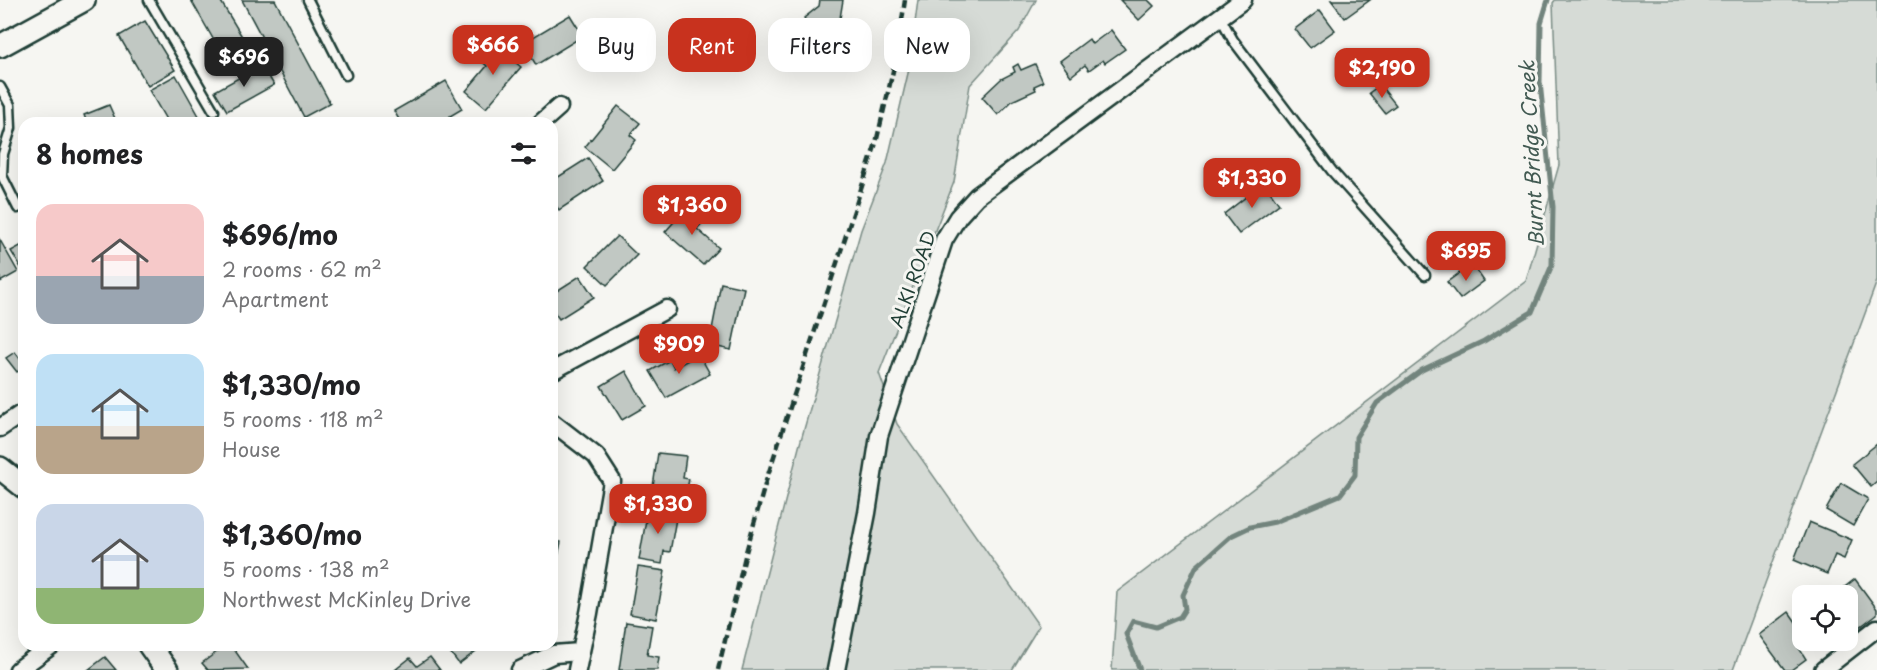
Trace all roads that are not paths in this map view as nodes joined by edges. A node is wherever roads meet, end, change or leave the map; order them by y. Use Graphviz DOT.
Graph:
graph roads {
  1 [pos="84,0"];
  2 [pos="149,0"];
  3 [pos="308,0"];
  4 [pos="1243,0"];
  5 [pos="1220,17"];
  6 [pos="0,46"];
  7 [pos="346,75"];
  8 [pos="0,87"];
  9 [pos="559,107"];
  10 [pos="214,111"];
  11 [pos="548,117"];
  12 [pos="18,208"];
  13 [pos="1425,274"];
  14 [pos="667,309"];
  15 [pos="558,368"];
  16 [pos="18,416"];
  17 [pos="558,427"];
  18 [pos="0,428"];
  19 [pos="0,468"];
  20 [pos="18,482"];
  21 [pos="1877,628"];
  22 [pos="44,651"];
  23 [pos="153,651"];
  24 [pos="580,652"];
  25 [pos="18,670"];
  26 [pos="167,670"];
  27 [pos="520,670"];
  28 [pos="577,670"];
  29 [pos="837,670"];
  30 [pos="1823,670"];
  1 -- 6 [label="street"];
  2 -- 10 [label="lane"];
  3 -- 7 [label="lane"];
  4 -- 5 [label="street, ALKI ROAD"];
  5 -- 13 [label="lane"];
  5 -- 29 [label="street, ALKI ROAD"];
  8 -- 12 [label="lane"];
  9 -- 11 [label="street"];
  14 -- 15 [label="street"];
  16 -- 18 [label="street"];
  17 -- 24 [label="street"];
  19 -- 20 [label="street"];
  21 -- 30 [label="street"];
  22 -- 25 [label="street"];
  23 -- 26 [label="street"];
  24 -- 27 [label="street"];
  24 -- 28 [label="street"];
}
